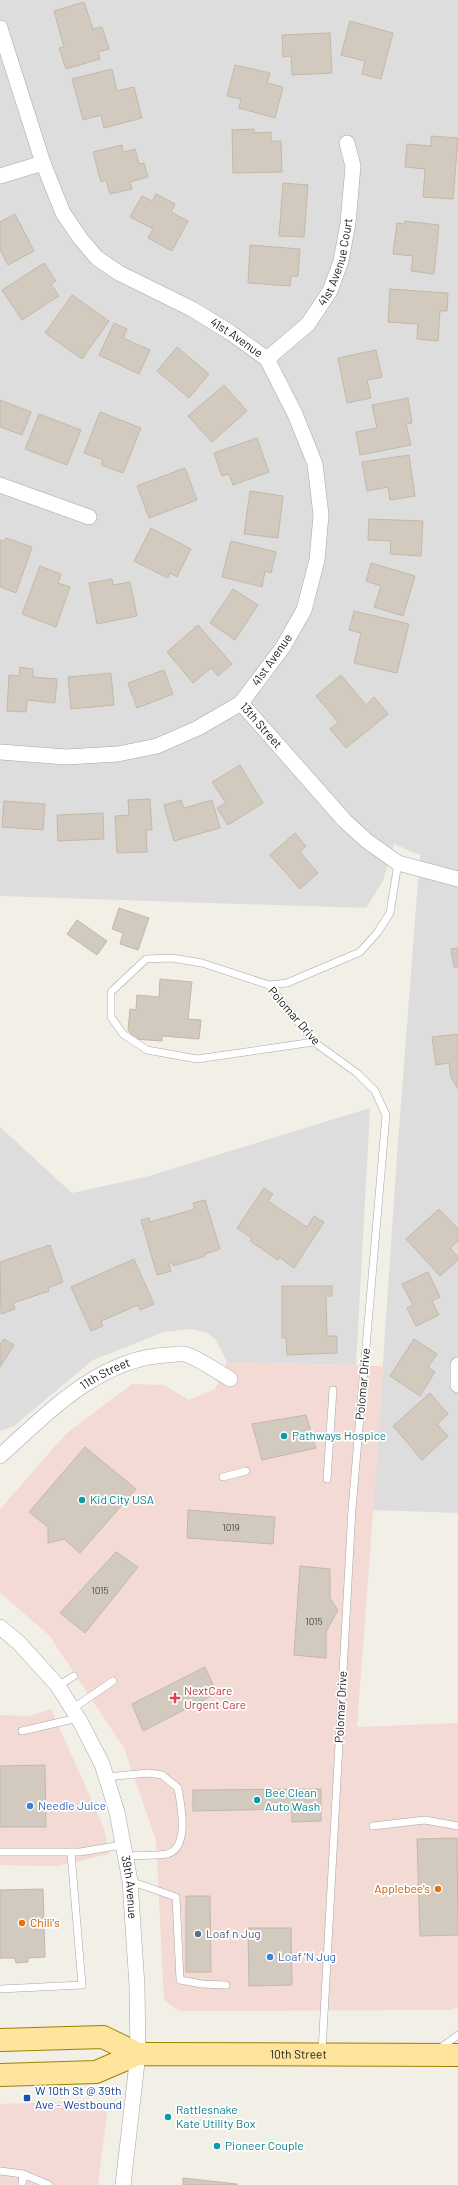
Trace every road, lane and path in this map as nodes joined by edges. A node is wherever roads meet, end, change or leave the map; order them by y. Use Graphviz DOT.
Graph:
graph roads {
  1 [pos="0,28"];
  2 [pos="347,143"];
  3 [pos="43,163"];
  4 [pos="0,176"];
  5 [pos="267,359"];
  6 [pos="0,485"];
  7 [pos="89,517"];
  8 [pos="240,704"];
  9 [pos="0,752"];
  10 [pos="398,863"];
  11 [pos="458,879"];
  12 [pos="269,985"];
  13 [pos="314,1042"];
  14 [pos="458,1365"];
  15 [pos="230,1379"];
  16 [pos="458,1385"];
  17 [pos="333,1390"];
  18 [pos="0,1456"];
  19 [pos="246,1471"];
  20 [pos="223,1477"];
  21 [pos="327,1480"];
  22 [pos="0,1627"];
  23 [pos="74,1676"];
  24 [pos="113,1681"];
  25 [pos="58,1686"];
  26 [pos="75,1714"];
  27 [pos="22,1731"];
  28 [pos="106,1777"];
  29 [pos="373,1826"];
  30 [pos="458,1826"];
  31 [pos="124,1850"];
  32 [pos="0,1852"];
  33 [pos="71,1853"];
  34 [pos="130,1881"];
  35 [pos="226,1985"];
  36 [pos="0,1989"];
  37 [pos="458,2035"];
  38 [pos="0,2040"];
  39 [pos="322,2053"];
  40 [pos="138,2054"];
  41 [pos="433,2054"];
  42 [pos="458,2055"];
  43 [pos="0,2075"];
  44 [pos="0,2171"];
  45 [pos="23,2174"];
  46 [pos="22,2185"];
  47 [pos="49,2185"];
  48 [pos="123,2185"];
  1 -- 3 [label="street, 41st Avenue"];
  2 -- 5 [label="street, 41st Avenue Court"];
  3 -- 4 [label="street"];
  3 -- 5 [label="street, 41st Avenue"];
  5 -- 8 [label="street, 41st Avenue"];
  6 -- 7 [label="street"];
  8 -- 9 [label="street, 13th Street"];
  8 -- 10 [label="street, 13th Street"];
  10 -- 11 [label="street, 13th Street"];
  10 -- 12 [label="lane"];
  12 -- 13 [label="lane, Polomar Drive"];
  12 -- 13 [label="lane, Polomar Drive"];
  13 -- 39 [label="lane, Polomar Drive"];
  14 -- 16 [label="street"];
  15 -- 18 [label="street, 11th Street"];
  17 -- 21 [label="lane"];
  19 -- 20 [label="lane"];
  22 -- 25 [label="street, 39th Avenue"];
  23 -- 25 [label="lane"];
  24 -- 26 [label="lane"];
  25 -- 26 [label="street, 39th Avenue"];
  26 -- 27 [label="lane"];
  26 -- 28 [label="street, 39th Avenue"];
  28 -- 31 [label="street, 39th Avenue"];
  28 -- 31 [label="lane"];
  29 -- 30 [label="lane"];
  31 -- 33 [label="lane"];
  31 -- 34 [label="street, 39th Avenue"];
  32 -- 33 [label="lane"];
  33 -- 36 [label="lane"];
  34 -- 35 [label="lane"];
  34 -- 40 [label="street, 39th Avenue"];
  37 -- 41 [label="lane"];
  38 -- 40 [label="main road, 10th Street"];
  39 -- 40 [label="main road, 10th Street"];
  39 -- 41 [label="main road, 10th Street"];
  40 -- 43 [label="main road, 10th Street"];
  40 -- 48 [label="street, 39th Avenue"];
  41 -- 42 [label="main road, 10th Street"];
  44 -- 45 [label="lane"];
  45 -- 46 [label="lane"];
  45 -- 47 [label="lane"];
}
